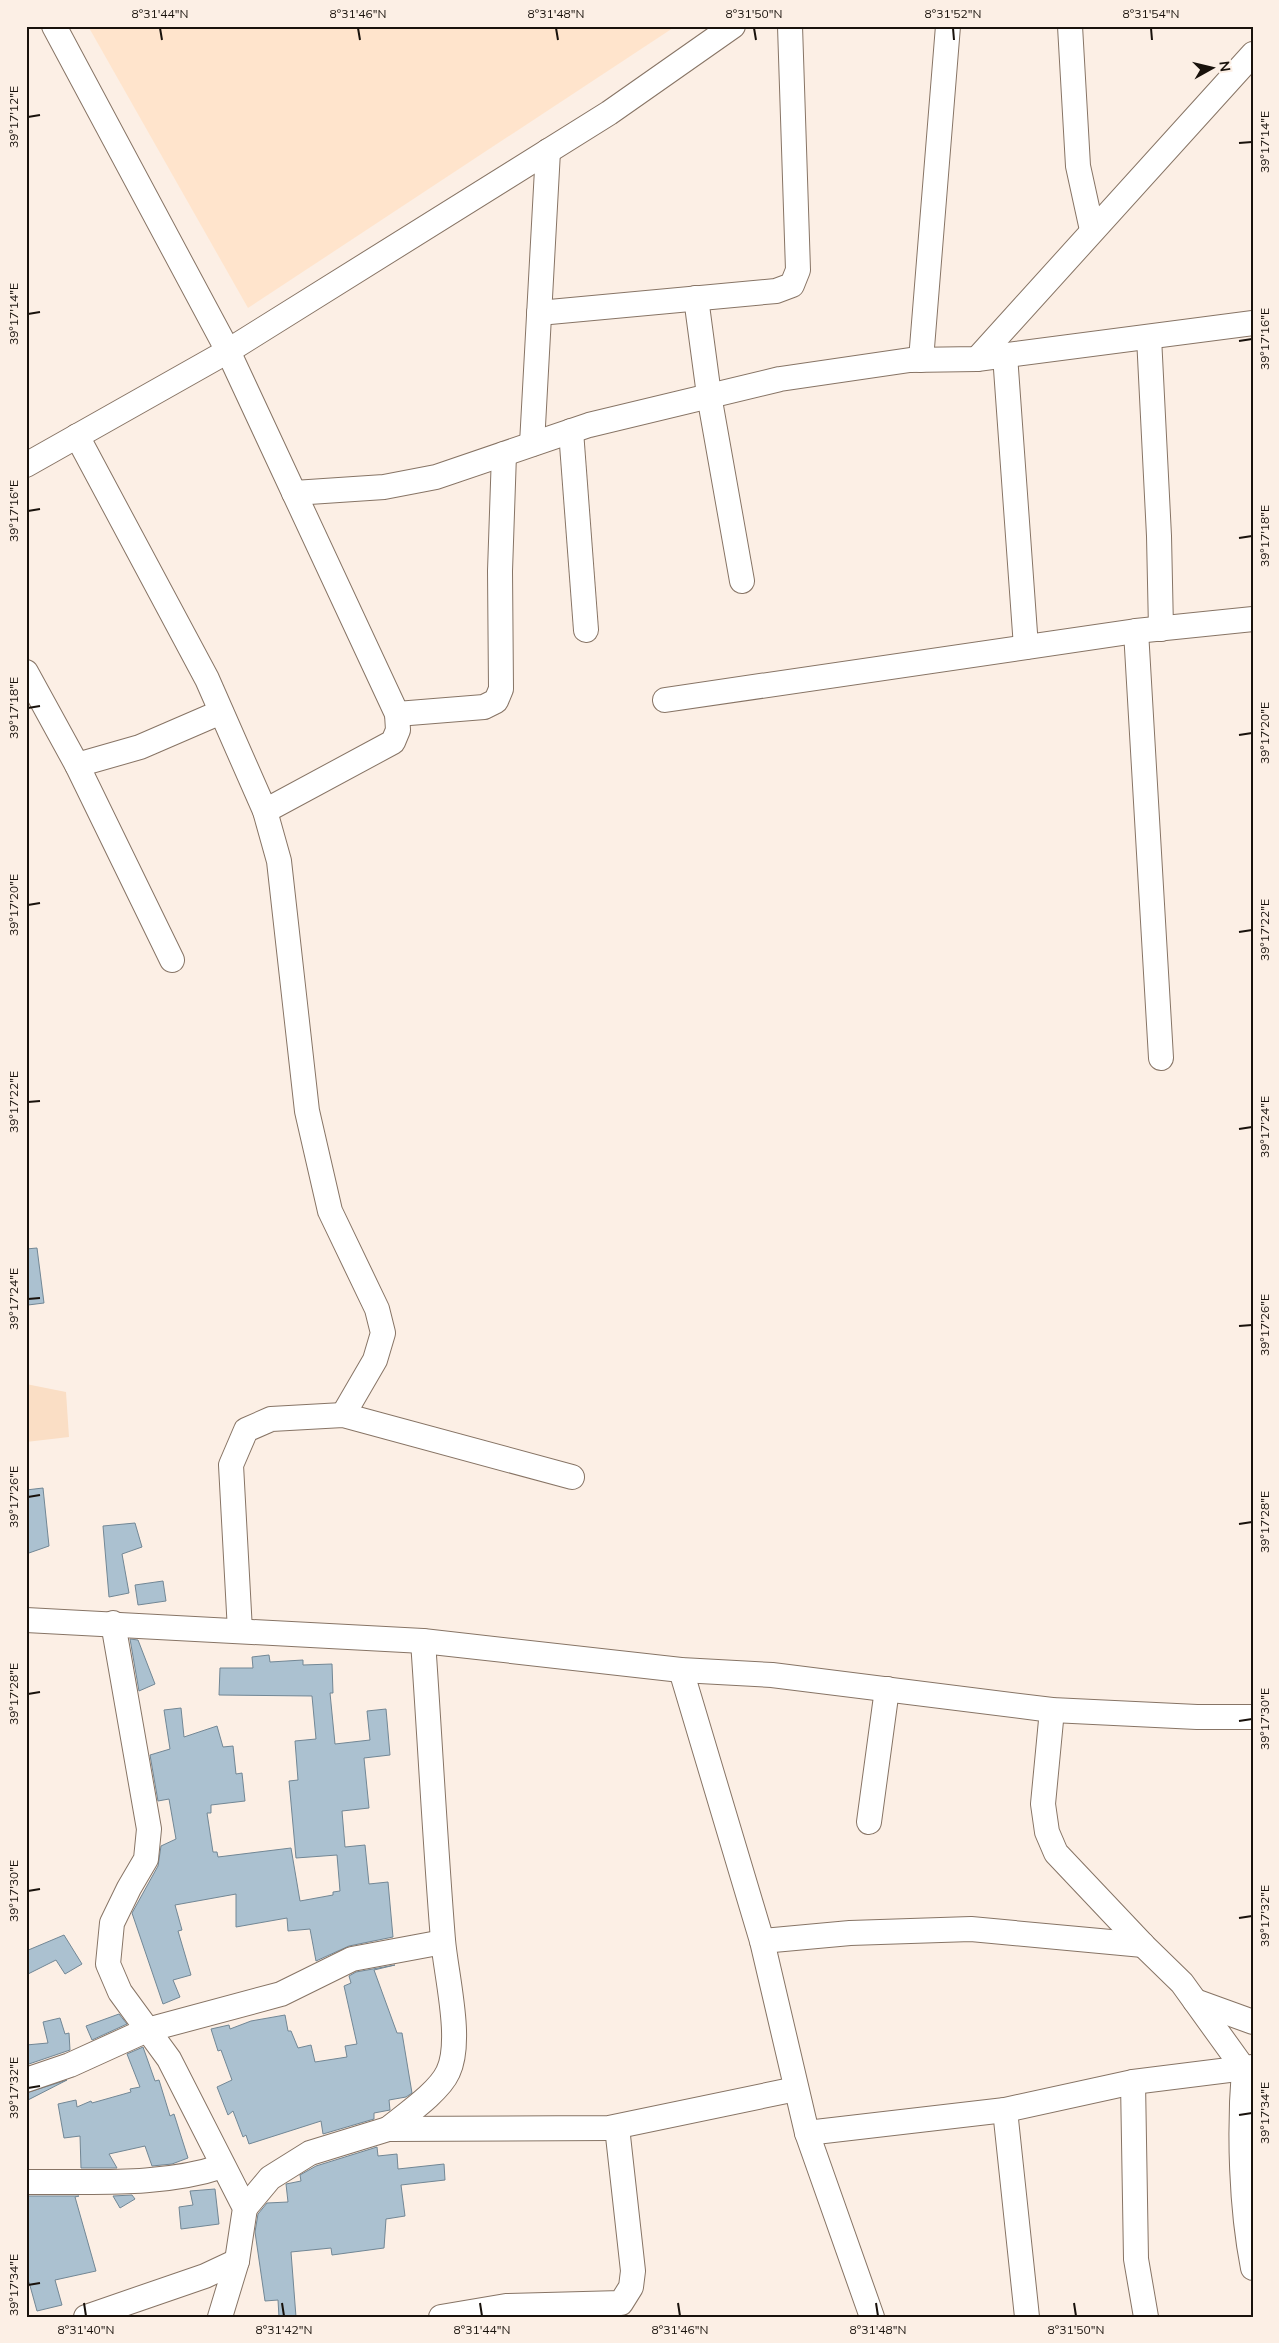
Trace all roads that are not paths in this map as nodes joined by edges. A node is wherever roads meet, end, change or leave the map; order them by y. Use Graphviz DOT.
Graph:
graph roads {
  1 [pos="54,26"];
  2 [pos="733,26"];
  3 [pos="790,26"];
  4 [pos="948,26"];
  5 [pos="1070,26"];
  6 [pos="1253,54"];
  7 [pos="548,151"];
  8 [pos="1092,230"];
  9 [pos="696,298"];
  10 [pos="539,313"];
  11 [pos="1253,323"];
  12 [pos="1148,337"];
  13 [pos="228,351"];
  14 [pos="1005,355"];
  15 [pos="977,359"];
  16 [pos="922,360"];
  17 [pos="709,395"];
  18 [pos="571,431"];
  19 [pos="77,436"];
  20 [pos="532,444"];
  21 [pos="504,454"];
  22 [pos="26,465"];
  23 [pos="294,493"];
  24 [pos="742,580"];
  25 [pos="1253,619"];
  26 [pos="1161,628"];
  27 [pos="586,630"];
  28 [pos="1136,631"];
  29 [pos="1026,647"];
  30 [pos="26,672"];
  31 [pos="665,700"];
  32 [pos="221,712"];
  33 [pos="397,714"];
  34 [pos="77,764"];
  35 [pos="265,810"];
  36 [pos="172,960"];
  37 [pos="1161,1058"];
  38 [pos="343,1415"];
  39 [pos="572,1477"];
  40 [pos="26,1620"];
  41 [pos="113,1623"];
  42 [pos="240,1630"];
  43 [pos="423,1641"];
  44 [pos="681,1670"];
  45 [pos="887,1689"];
  46 [pos="1052,1710"];
  47 [pos="1253,1717"];
  48 [pos="869,1822"];
  49 [pos="762,1941"];
  50 [pos="443,1942"];
  51 [pos="1142,1946"];
  52 [pos="1195,2000"];
  53 [pos="1253,2022"];
  54 [pos="147,2030"];
  55 [pos="1248,2068"];
  56 [pos="26,2080"];
  57 [pos="1133,2082"];
  58 [pos="796,2089"];
  59 [pos="1005,2110"];
  60 [pos="617,2126"];
  61 [pos="388,2129"];
  62 [pos="807,2132"];
  63 [pos="223,2166"];
  64 [pos="26,2182"];
  65 [pos="246,2208"];
  66 [pos="237,2261"];
  67 [pos="1253,2268"];
  68 [pos="86,2317"];
  69 [pos="220,2317"];
  70 [pos="442,2317"];
  71 [pos="872,2317"];
  72 [pos="1027,2317"];
  73 [pos="1146,2317"];
  1 -- 13 [label="street"];
  2 -- 7 [label="street"];
  3 -- 9 [label="street"];
  4 -- 16 [label="street"];
  5 -- 8 [label="street"];
  6 -- 8 [label="street"];
  7 -- 10 [label="street"];
  7 -- 13 [label="street"];
  8 -- 15 [label="street"];
  9 -- 10 [label="street"];
  9 -- 17 [label="street"];
  10 -- 20 [label="street"];
  11 -- 12 [label="street"];
  12 -- 14 [label="street"];
  12 -- 26 [label="street"];
  13 -- 19 [label="street"];
  13 -- 23 [label="street"];
  14 -- 15 [label="street"];
  14 -- 29 [label="street"];
  15 -- 16 [label="street"];
  16 -- 17 [label="street"];
  17 -- 18 [label="street"];
  17 -- 24 [label="street"];
  18 -- 20 [label="street"];
  18 -- 27 [label="street"];
  19 -- 22 [label="street"];
  19 -- 32 [label="street"];
  20 -- 21 [label="street"];
  21 -- 23 [label="street"];
  21 -- 33 [label="street"];
  23 -- 33 [label="street"];
  25 -- 26 [label="street"];
  26 -- 28 [label="street"];
  28 -- 29 [label="street"];
  28 -- 37 [label="street"];
  29 -- 31 [label="street"];
  30 -- 34 [label="street"];
  32 -- 34 [label="street"];
  32 -- 35 [label="street"];
  33 -- 35 [label="street"];
  34 -- 36 [label="street"];
  35 -- 38 [label="street"];
  38 -- 39 [label="street"];
  38 -- 42 [label="street"];
  40 -- 41 [label="street"];
  41 -- 42 [label="street"];
  41 -- 54 [label="street"];
  42 -- 43 [label="street"];
  43 -- 44 [label="street"];
  43 -- 50 [label="street"];
  44 -- 45 [label="street"];
  44 -- 49 [label="street"];
  45 -- 46 [label="street"];
  45 -- 48 [label="street"];
  46 -- 47 [label="street"];
  46 -- 51 [label="street"];
  49 -- 51 [label="street"];
  49 -- 58 [label="street"];
  50 -- 54 [label="street"];
  50 -- 61 [label="street"];
  51 -- 52 [label="street"];
  52 -- 53 [label="street"];
  52 -- 55 [label="street"];
  54 -- 56 [label="street"];
  54 -- 63 [label="street"];
  55 -- 57 [label="street"];
  55 -- 67 [label="street"];
  57 -- 59 [label="street"];
  57 -- 73 [label="street"];
  58 -- 60 [label="street"];
  58 -- 62 [label="street"];
  59 -- 62 [label="street"];
  59 -- 72 [label="street"];
  60 -- 61 [label="street"];
  60 -- 70 [label="street"];
  61 -- 65 [label="street"];
  62 -- 71 [label="street"];
  63 -- 64 [label="street"];
  63 -- 65 [label="street"];
  65 -- 66 [label="street"];
  66 -- 68 [label="street"];
  66 -- 69 [label="street"];
}
